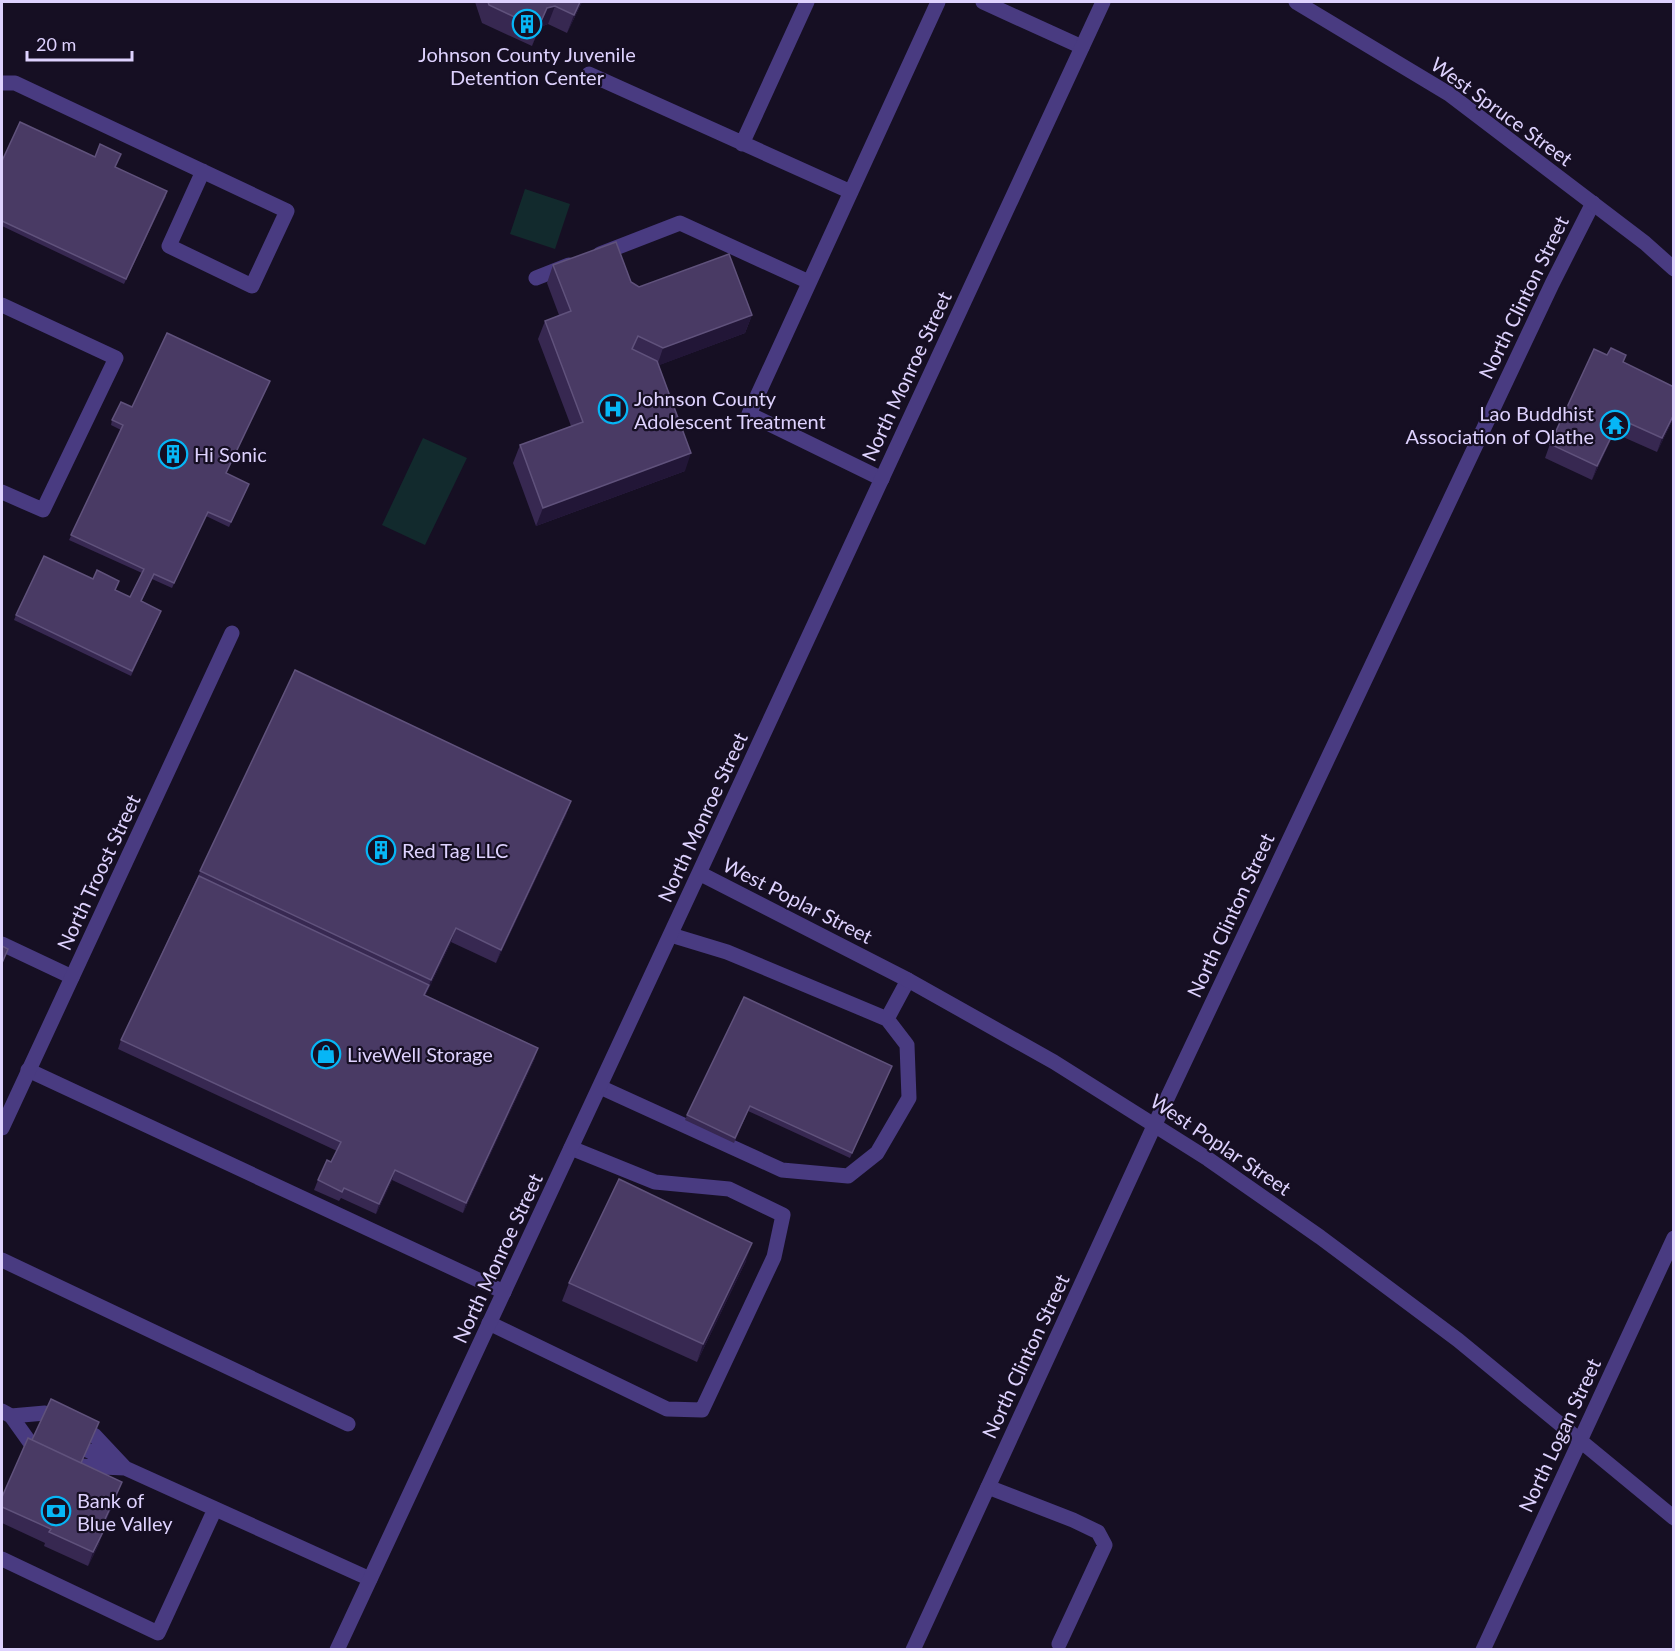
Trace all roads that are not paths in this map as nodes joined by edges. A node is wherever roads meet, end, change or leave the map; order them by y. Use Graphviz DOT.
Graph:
graph roads {
  1 [pos="807,2"];
  2 [pos="938,2"];
  3 [pos="983,2"];
  4 [pos="1103,2"];
  5 [pos="1296,2"];
  6 [pos="1082,47"];
  7 [pos="589,74"];
  8 [pos="2,83"];
  9 [pos="742,144"];
  10 [pos="203,171"];
  11 [pos="851,192"];
  12 [pos="1593,203"];
  13 [pos="1674,269"];
  14 [pos="536,278"];
  15 [pos="809,282"];
  16 [pos="2,305"];
  17 [pos="882,478"];
  18 [pos="2,492"];
  19 [pos="232,633"];
  20 [pos="699,873"];
  21 [pos="671,935"];
  22 [pos="2,944"];
  23 [pos="72,977"];
  24 [pos="908,980"];
  25 [pos="887,1019"];
  26 [pos="28,1070"];
  27 [pos="600,1087"];
  28 [pos="1155,1124"];
  29 [pos="2,1128"];
  30 [pos="571,1149"];
  31 [pos="1674,1238"];
  32 [pos="2,1260"];
  33 [pos="504,1292"];
  34 [pos="489,1323"];
  35 [pos="45,1413"];
  36 [pos="6,1414"];
  37 [pos="348,1424"];
  38 [pos="38,1427"];
  39 [pos="94,1435"];
  40 [pos="1579,1442"];
  41 [pos="31,1444"];
  42 [pos="87,1450"];
  43 [pos="80,1466"];
  44 [pos="125,1468"];
  45 [pos="988,1487"];
  46 [pos="215,1509"];
  47 [pos="1674,1518"];
  48 [pos="2,1559"];
  49 [pos="370,1579"];
  50 [pos="1059,1644"];
  51 [pos="337,1650"];
  52 [pos="913,1650"];
  53 [pos="1483,1650"];
  1 -- 9 [label="street"];
  2 -- 11 [label="street"];
  3 -- 6 [label="street"];
  4 -- 6 [label="street, North Monroe Street"];
  5 -- 12 [label="street, West Spruce Street"];
  6 -- 17 [label="street, North Monroe Street"];
  7 -- 9 [label="street"];
  8 -- 10 [label="street"];
  9 -- 11 [label="street"];
  10 -- 10 [label="street"];
  11 -- 15 [label="street"];
  12 -- 13 [label="street, West Spruce Street"];
  12 -- 28 [label="street, North Clinton Street"];
  14 -- 15 [label="street"];
  15 -- 17 [label="street"];
  16 -- 18 [label="street"];
  17 -- 20 [label="street, North Monroe Street"];
  19 -- 23 [label="street, North Troost Street"];
  20 -- 21 [label="street, North Monroe Street"];
  20 -- 24 [label="street, West Poplar Street"];
  21 -- 25 [label="street"];
  21 -- 27 [label="street, North Monroe Street"];
  22 -- 23 [label="street"];
  23 -- 26 [label="street, North Troost Street"];
  24 -- 25 [label="street"];
  24 -- 28 [label="street, West Poplar Street"];
  25 -- 27 [label="street"];
  26 -- 29 [label="street, North Troost Street"];
  26 -- 33 [label="street"];
  27 -- 30 [label="street, North Monroe Street"];
  28 -- 40 [label="street, West Poplar Street"];
  28 -- 45 [label="street, North Clinton Street"];
  30 -- 33 [label="street, North Monroe Street"];
  30 -- 34 [label="street"];
  31 -- 40 [label="street, North Logan Street"];
  32 -- 37 [label="street"];
  33 -- 34 [label="street, North Monroe Street"];
  34 -- 49 [label="street, North Monroe Street"];
  35 -- 36 [label="street"];
  36 -- 38 [label="street"];
  36 -- 41 [label="street"];
  39 -- 44 [label="street"];
  40 -- 47 [label="street, West Poplar Street"];
  40 -- 53 [label="street, North Logan Street"];
  42 -- 44 [label="street"];
  43 -- 44 [label="street"];
  44 -- 46 [label="street"];
  45 -- 50 [label="street"];
  45 -- 52 [label="street, North Clinton Street"];
  46 -- 48 [label="street"];
  46 -- 49 [label="street"];
  49 -- 51 [label="street, North Monroe Street"];
}
